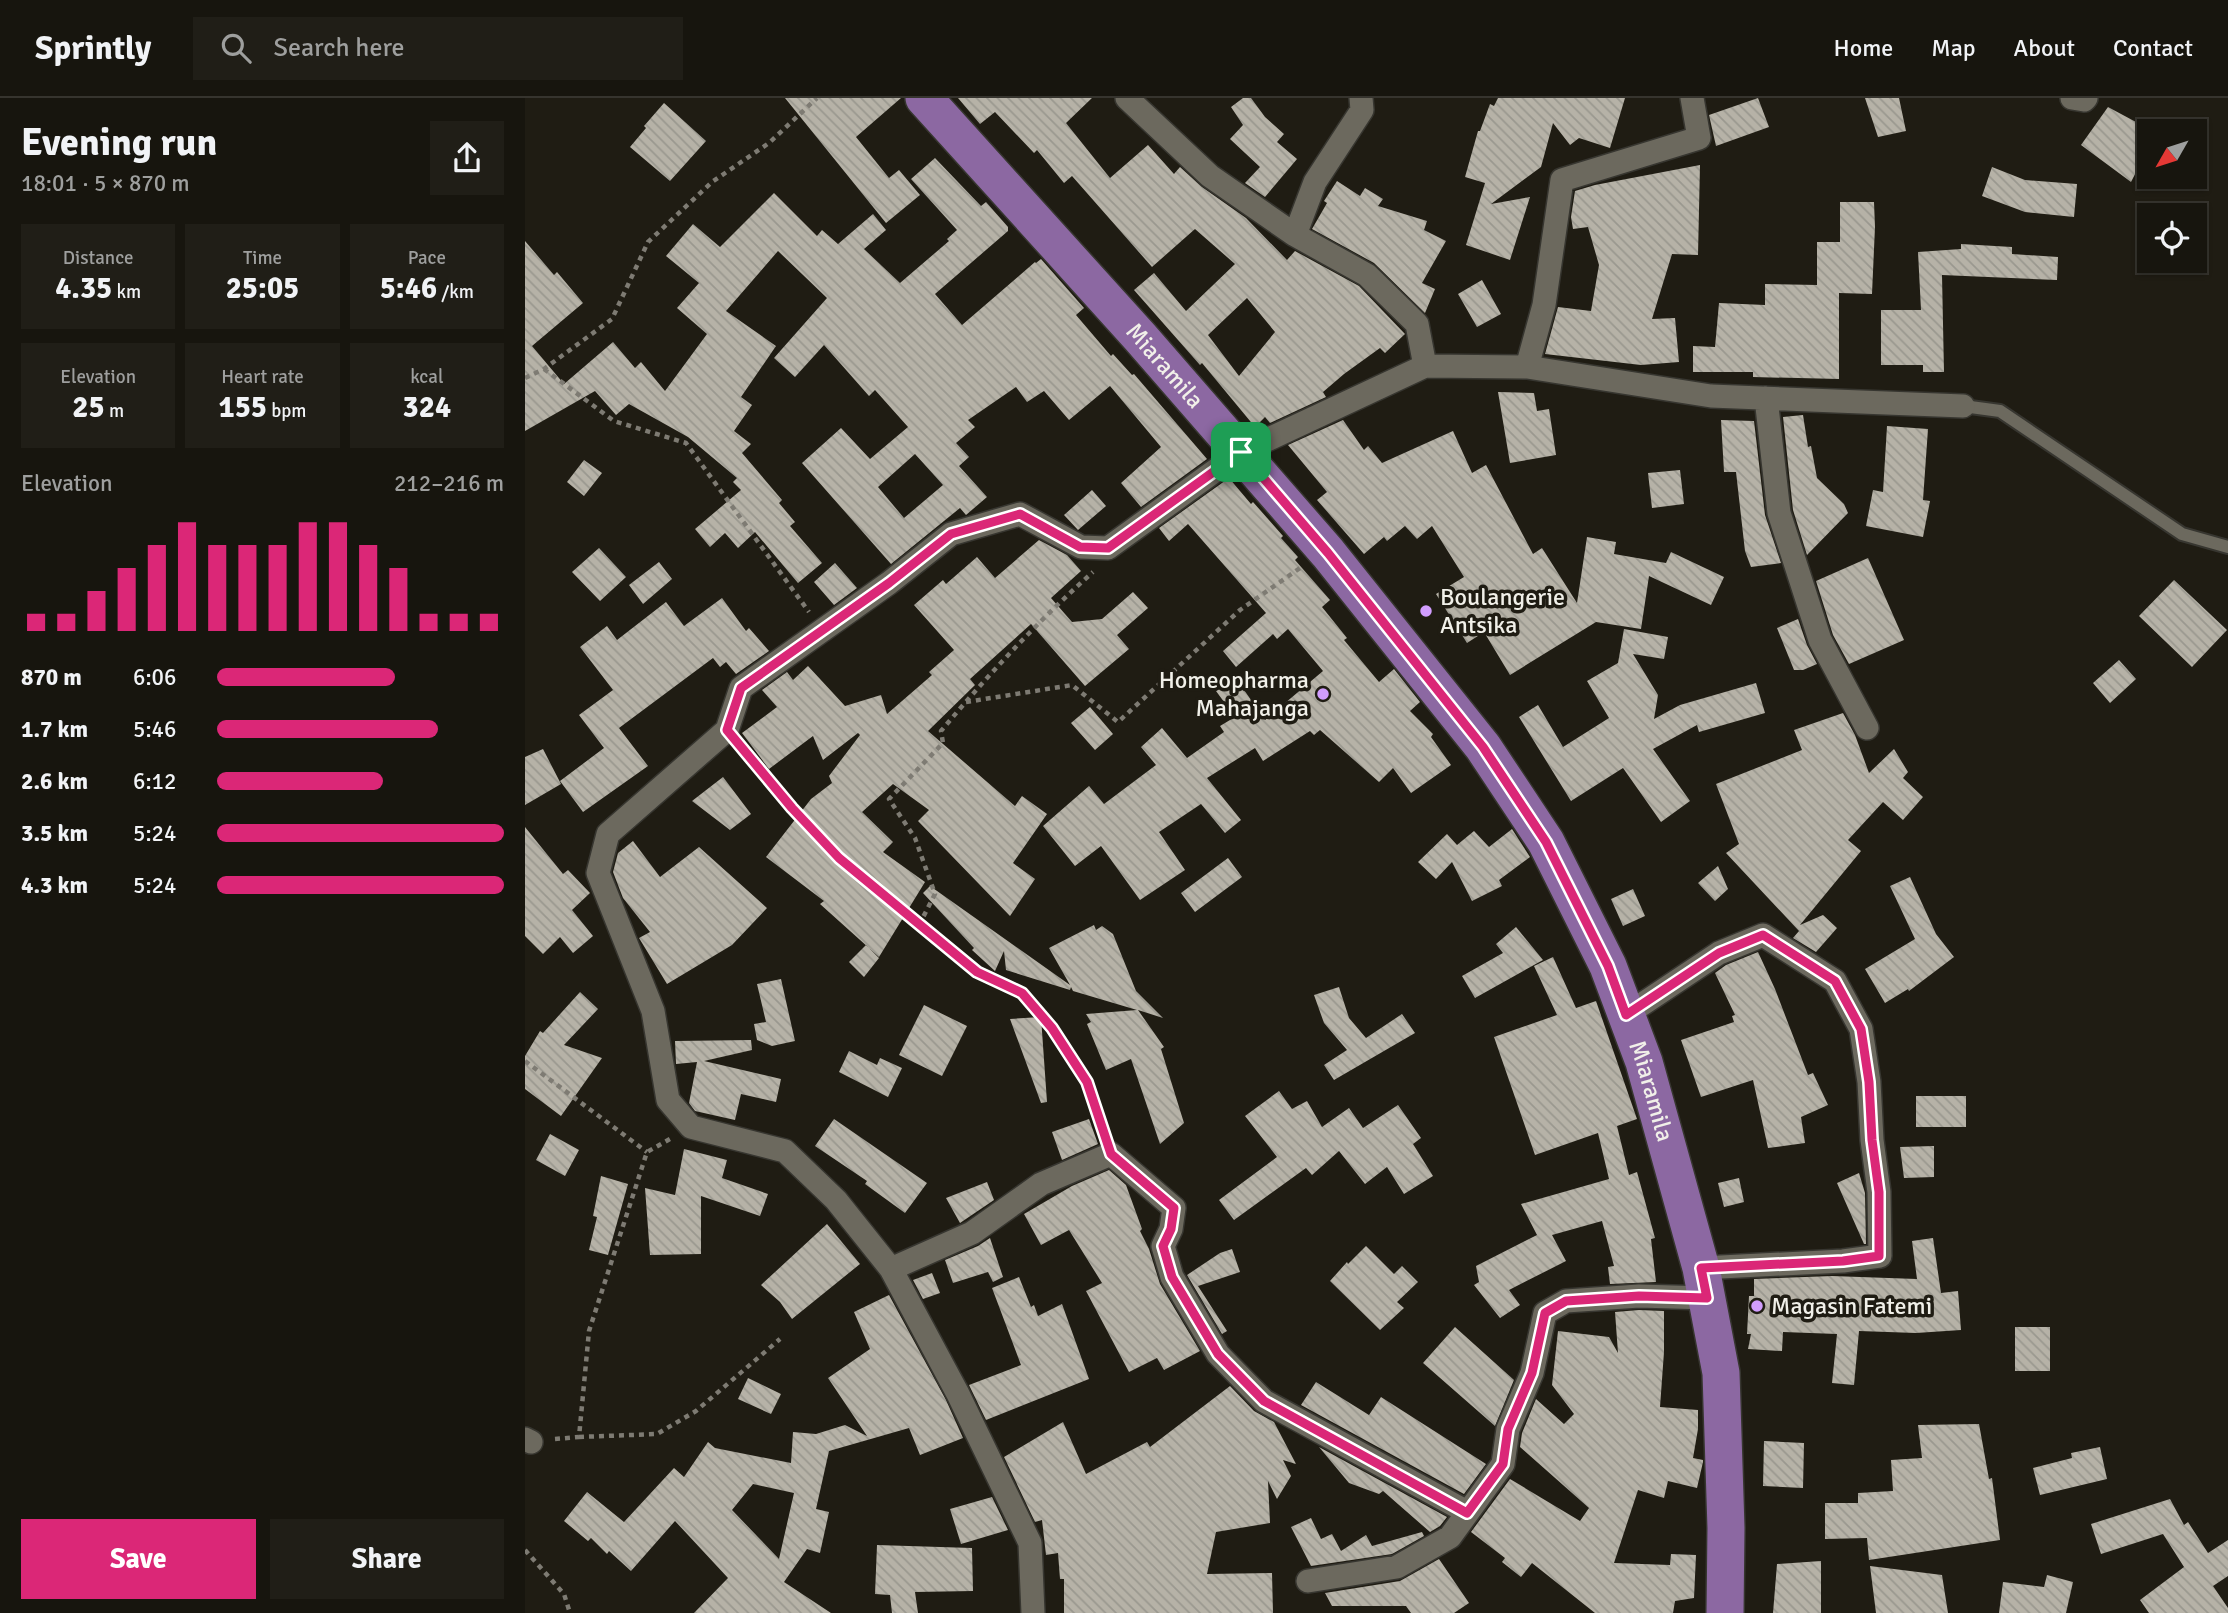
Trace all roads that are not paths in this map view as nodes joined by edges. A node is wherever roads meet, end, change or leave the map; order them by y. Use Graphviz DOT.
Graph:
graph roads {
  1 [pos="924,98"];
  2 [pos="1127,98"];
  3 [pos="1361,98"];
  4 [pos="1692,98"];
  5 [pos="2072,98"];
  6 [pos="2086,98"];
  7 [pos="1295,235"];
  8 [pos="1425,366"];
  9 [pos="1527,367"];
  10 [pos="1766,398"];
  11 [pos="1963,406"];
  12 [pos="1241,452"];
  13 [pos="2228,547"];
  14 [pos="1867,728"];
  15 [pos="1626,1015"];
  16 [pos="891,1269"];
  17 [pos="1704,1283"];
  18 [pos="1467,1513"];
  19 [pos="1308,1581"];
  20 [pos="1033,1613"];
  21 [pos="1725,1613"];
  1 -- 12 [label="main road, Miaramila"];
  2 -- 7 [label="street"];
  3 -- 7 [label="street"];
  4 -- 9 [label="street"];
  5 -- 6 [label="street"];
  7 -- 8 [label="street"];
  8 -- 9 [label="street"];
  8 -- 12 [label="street"];
  9 -- 10 [label="street"];
  10 -- 11 [label="street"];
  10 -- 14 [label="street"];
  11 -- 13 [label="lane"];
  12 -- 15 [label="main road, Miaramila"];
  12 -- 16 [label="street"];
  15 -- 17 [label="main road, Miaramila"];
  15 -- 17 [label="street"];
  16 -- 18 [label="street"];
  16 -- 20 [label="street"];
  17 -- 18 [label="street"];
  17 -- 21 [label="main road, Miaramila"];
  18 -- 19 [label="street"];
}
